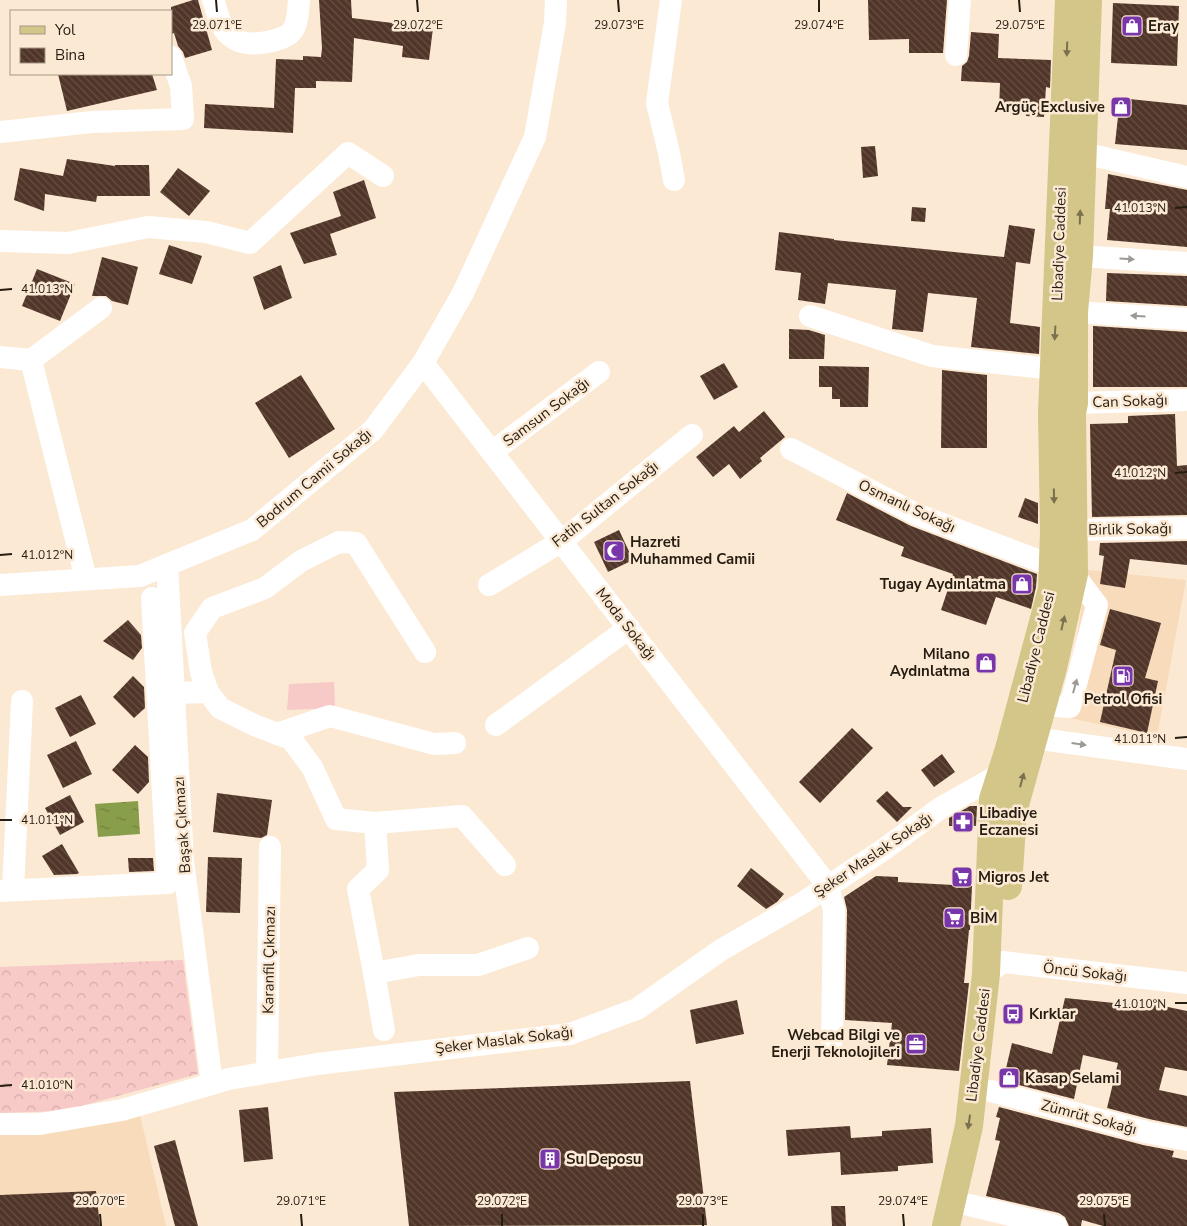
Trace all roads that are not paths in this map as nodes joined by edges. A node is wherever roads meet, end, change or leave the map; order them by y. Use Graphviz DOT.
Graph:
graph roads {
  1 [pos="213,0"];
  2 [pos="299,0"];
  3 [pos="556,0"];
  4 [pos="671,0"];
  5 [pos="960,0"];
  6 [pos="1069,0"];
  7 [pos="1088,0"];
  8 [pos="956,56"];
  9 [pos="172,60"];
  10 [pos="0,132"];
  11 [pos="1083,153"];
  12 [pos="383,176"];
  13 [pos="1187,177"];
  14 [pos="674,180"];
  15 [pos="0,241"];
  16 [pos="1079,256"];
  17 [pos="1187,263"];
  18 [pos="101,308"];
  19 [pos="1074,312"];
  20 [pos="810,316"];
  21 [pos="1187,319"];
  22 [pos="0,357"];
  23 [pos="31,360"];
  24 [pos="423,363"];
  25 [pos="1054,369"];
  26 [pos="600,372"];
  27 [pos="1187,400"];
  28 [pos="1074,403"];
  29 [pos="692,435"];
  30 [pos="791,449"];
  31 [pos="492,452"];
  32 [pos="1187,528"];
  33 [pos="1073,530"];
  34 [pos="562,541"];
  35 [pos="167,565"];
  36 [pos="1063,570"];
  37 [pos="86,579"];
  38 [pos="0,585"];
  39 [pos="489,585"];
  40 [pos="152,598"];
  41 [pos="629,628"];
  42 [pos="425,652"];
  43 [pos="208,692"];
  44 [pos="174,693"];
  45 [pos="22,701"];
  46 [pos="496,725"];
  47 [pos="1024,733"];
  48 [pos="277,734"];
  49 [pos="455,743"];
  50 [pos="1187,759"];
  51 [pos="1002,773"];
  52 [pos="375,823"];
  53 [pos="270,847"];
  54 [pos="505,865"];
  55 [pos="828,886"];
  56 [pos="6,890"];
  57 [pos="528,948"];
  58 [pos="995,968"];
  59 [pos="374,973"];
  60 [pos="1187,983"];
  61 [pos="384,1030"];
  62 [pos="832,1040"];
  63 [pos="267,1072"];
  64 [pos="212,1084"];
  65 [pos="991,1091"];
  66 [pos="0,1124"];
  67 [pos="1187,1140"];
  68 [pos="967,1216"];
  69 [pos="946,1226"];
  70 [pos="1056,1226"];
  1 -- 2 [label="street"];
  3 -- 24 [label="street, Bodrum Camii Sokağı"];
  4 -- 14 [label="street"];
  5 -- 8 [label="street"];
  6 -- 25 [label="main road, Libadiye Caddesi, one-way"];
  7 -- 11 [label="main road, Libadiye Caddesi"];
  9 -- 10 [label="street"];
  11 -- 13 [label="street"];
  16 -- 11 [label="main road, Libadiye Caddesi, one-way"];
  12 -- 15 [label="street"];
  16 -- 17 [label="street, one-way"];
  16 -- 19 [label="main road, Libadiye Caddesi"];
  18 -- 23 [label="street"];
  21 -- 19 [label="street, one-way"];
  19 -- 28 [label="main road, Libadiye Caddesi"];
  20 -- 25 [label="street"];
  22 -- 23 [label="street"];
  23 -- 37 [label="street"];
  24 -- 31 [label="street, Moda Sokağı"];
  24 -- 35 [label="street, Bodrum Camii Sokağı"];
  25 -- 36 [label="main road, Libadiye Caddesi, one-way"];
  26 -- 31 [label="street, Samsun Sokağı"];
  27 -- 28 [label="street, Can Sokağı"];
  28 -- 33 [label="main road, Libadiye Caddesi"];
  29 -- 34 [label="street, Fatih Sultan Sokağı"];
  30 -- 36 [label="street, Osmanlı Sokağı"];
  31 -- 34 [label="street, Moda Sokağı"];
  32 -- 33 [label="street, Birlik Sokağı"];
  33 -- 36 [label="main road, Libadiye Caddesi"];
  34 -- 39 [label="street, Fatih Sultan Sokağı"];
  34 -- 41 [label="street, Moda Sokağı"];
  35 -- 37 [label="street, Bodrum Camii Sokağı"];
  35 -- 44 [label="street, Başak Çıkmazı"];
  36 -- 47 [label="main road, Libadiye Caddesi"];
  47 -- 36 [label="main road, Libadiye Caddesi, one-way"];
  37 -- 38 [label="street, Bodrum Camii Sokağı"];
  40 -- 56 [label="street"];
  41 -- 46 [label="street"];
  41 -- 55 [label="street, Moda Sokağı"];
  42 -- 43 [label="street"];
  43 -- 44 [label="street"];
  43 -- 48 [label="street"];
  44 -- 64 [label="street, Başak Çıkmazı"];
  45 -- 56 [label="street"];
  47 -- 50 [label="street, one-way"];
  47 -- 51 [label="main road, Libadiye Caddesi"];
  58 -- 47 [label="main road, Libadiye Caddesi, one-way"];
  48 -- 49 [label="street"];
  48 -- 52 [label="street"];
  51 -- 55 [label="street, Şeker Maslak Sokağı"];
  51 -- 58 [label="main road, Libadiye Caddesi"];
  52 -- 54 [label="street"];
  52 -- 59 [label="street"];
  53 -- 63 [label="street, Karanfil Çıkmazı"];
  55 -- 62 [label="street"];
  55 -- 63 [label="street, Şeker Maslak Sokağı"];
  57 -- 59 [label="street"];
  58 -- 60 [label="street, Öncü Sokağı"];
  58 -- 65 [label="main road, Libadiye Caddesi"];
  58 -- 69 [label="main road, Libadiye Caddesi, one-way"];
  59 -- 61 [label="street"];
  63 -- 64 [label="street, Şeker Maslak Sokağı"];
  64 -- 66 [label="street, Şeker Maslak Sokağı"];
  65 -- 67 [label="street, Zümrüt Sokağı"];
  65 -- 68 [label="main road, Libadiye Caddesi"];
  68 -- 70 [label="street"];
}
